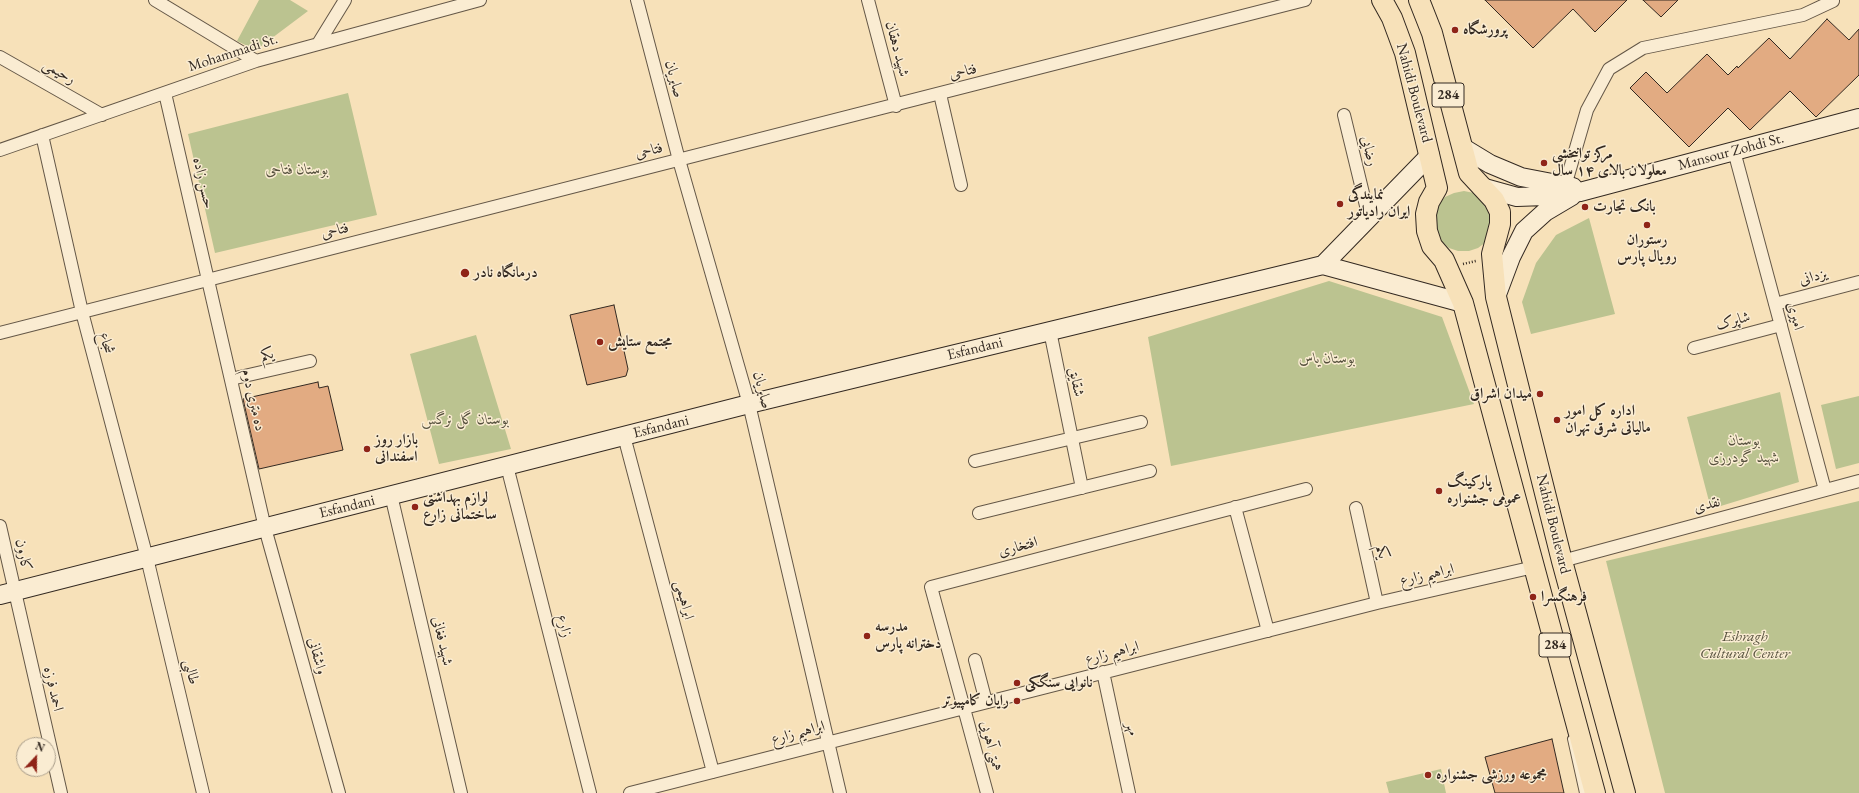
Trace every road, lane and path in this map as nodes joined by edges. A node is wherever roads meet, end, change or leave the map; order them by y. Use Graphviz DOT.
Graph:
graph roads {
  1 [pos="155,0"];
  2 [pos="345,0"];
  3 [pos="480,0"];
  4 [pos="637,0"];
  5 [pos="868,0"];
  6 [pos="1305,0"];
  7 [pos="1382,0"];
  8 [pos="1419,0"];
  9 [pos="1427,0"];
  10 [pos="1833,1"];
  11 [pos="1432,33"];
  12 [pos="318,44"];
  13 [pos="0,56"];
  14 [pos="256,61"];
  15 [pos="165,93"];
  16 [pos="940,94"];
  17 [pos="896,106"];
  18 [pos="102,115"];
  19 [pos="1344,115"];
  20 [pos="1859,118"];
  21 [pos="42,135"];
  22 [pos="1462,147"];
  23 [pos="0,150"];
  24 [pos="1734,151"];
  25 [pos="1430,155"];
  26 [pos="679,160"];
  27 [pos="961,185"];
  28 [pos="1481,187"];
  29 [pos="1577,189"];
  30 [pos="1369,218"];
  31 [pos="1492,254"];
  32 [pos="1444,260"];
  33 [pos="1323,265"];
  34 [pos="209,280"];
  35 [pos="1859,282"];
  36 [pos="1496,297"];
  37 [pos="1463,303"];
  38 [pos="1775,304"];
  39 [pos="82,312"];
  40 [pos="1781,325"];
  41 [pos="1050,331"];
  42 [pos="0,333"];
  43 [pos="1694,348"];
  44 [pos="310,361"];
  45 [pos="231,379"];
  46 [pos="749,404"];
  47 [pos="1141,422"];
  48 [pos="624,436"];
  49 [pos="1071,438"];
  50 [pos="975,461"];
  51 [pos="507,466"];
  52 [pos="1150,471"];
  53 [pos="1859,481"];
  54 [pos="1082,488"];
  55 [pos="1306,489"];
  56 [pos="1825,490"];
  57 [pos="391,495"];
  58 [pos="1514,496"];
  59 [pos="1546,498"];
  60 [pos="1235,507"];
  61 [pos="1356,508"];
  62 [pos="979,513"];
  63 [pos="0,526"];
  64 [pos="265,528"];
  65 [pos="1556,537"];
  66 [pos="1527,543"];
  67 [pos="147,558"];
  68 [pos="1562,561"];
  69 [pos="1534,566"];
  70 [pos="7,594"];
  71 [pos="1377,603"];
  72 [pos="1268,631"];
  73 [pos="975,660"];
  74 [pos="1103,672"];
  75 [pos="986,702"];
  76 [pos="1571,705"];
  77 [pos="965,708"];
  78 [pos="828,741"];
  79 [pos="713,772"];
  80 [pos="61,793"];
  81 [pos="203,793"];
  82 [pos="338,793"];
  83 [pos="461,793"];
  84 [pos="590,793"];
  85 [pos="630,793"];
  86 [pos="840,793"];
  87 [pos="987,793"];
  88 [pos="1130,793"];
  89 [pos="1583,793"];
  90 [pos="1595,793"];
  91 [pos="1625,793"];
  1 -- 14 [label="street"];
  2 -- 12 [label="street"];
  3 -- 12 [label="street, Mohammadi St."];
  4 -- 26 [label="street, صابریان"];
  5 -- 17 [label="street, شهید دهقان"];
  6 -- 16 [label="street, فتاحی"];
  7 -- 25 [label="main road, Nahidi Boulevard / 284"];
  8 -- 11 [label="main road, 284"];
  9 -- 11 [label="street"];
  10 -- 29 [label="street"];
  11 -- 22 [label="main road, 284"];
  12 -- 14 [label="street, Mohammadi St."];
  13 -- 18 [label="street, رحیمی"];
  14 -- 15 [label="street, Mohammadi St."];
  15 -- 18 [label="street, Mohammadi St."];
  15 -- 34 [label="street, حسن زاده"];
  16 -- 17 [label="street, فتاحی"];
  16 -- 27 [label="street"];
  17 -- 26 [label="street, فتاحی"];
  18 -- 21 [label="street, Mohammadi St."];
  19 -- 30 [label="street, رضایی"];
  20 -- 24 [label="main road, Mansour Zohdi St."];
  21 -- 23 [label="street, Mohammadi St."];
  21 -- 39 [label="street, شجاع"];
  22 -- 28 [label="main road, 284"];
  22 -- 29 [label="main road"];
  24 -- 29 [label="main road, Mansour Zohdi St."];
  24 -- 38 [label="street, امیری"];
  25 -- 30 [label="main road"];
  25 -- 32 [label="main road, Nahidi Boulevard / 284"];
  26 -- 34 [label="street, فتاحی"];
  26 -- 46 [label="street, صابریان"];
  28 -- 29 [label="main road, Mansour Zohdi St."];
  28 -- 31 [label="main road"];
  29 -- 36 [label="main road, Mansour Zohdi St."];
  30 -- 33 [label="main road"];
  31 -- 32 [label="path"];
  31 -- 36 [label="main road, Nahidi Boulevard / 284"];
  32 -- 37 [label="main road, Nahidi Boulevard / 284"];
  33 -- 37 [label="main road"];
  33 -- 41 [label="main road, Esfandani"];
  34 -- 39 [label="street, فتاحی"];
  34 -- 45 [label="street, ده متری دوم"];
  35 -- 38 [label="street, یزدانی"];
  36 -- 59 [label="main road, Nahidi Boulevard / 284"];
  37 -- 58 [label="main road, Nahidi Boulevard / 284"];
  38 -- 40 [label="street, امیری"];
  39 -- 42 [label="street, فتاحی"];
  39 -- 67 [label="street, شجاع"];
  40 -- 43 [label="street, شاپرک"];
  40 -- 56 [label="street, امیری"];
  41 -- 46 [label="main road, Esfandani"];
  41 -- 49 [label="street, شقایق"];
  44 -- 45 [label="street, یکم"];
  45 -- 64 [label="street, ده متری دوم"];
  46 -- 48 [label="main road, Esfandani"];
  46 -- 78 [label="street, صابریان"];
  47 -- 49 [label="street"];
  48 -- 51 [label="main road, Esfandani"];
  48 -- 79 [label="street, ابراهیمی"];
  49 -- 50 [label="street"];
  49 -- 54 [label="street, شقایق"];
  51 -- 57 [label="main road, Esfandani"];
  51 -- 84 [label="street, زارع"];
  52 -- 54 [label="street"];
  53 -- 56 [label="street, نقدی"];
  54 -- 62 [label="street"];
  55 -- 60 [label="street, افتخاری"];
  56 -- 68 [label="street, نقدی"];
  57 -- 64 [label="main road, Esfandani"];
  57 -- 83 [label="street, شهید فغانی"];
  58 -- 59 [label="main road"];
  58 -- 66 [label="main road, Nahidi Boulevard / 284"];
  59 -- 65 [label="main road, Nahidi Boulevard / 284"];
  60 -- 72 [label="street"];
  60 -- 77 [label="street, افتخاری"];
  61 -- 71 [label="street, یکم"];
  63 -- 70 [label="street, کارون"];
  64 -- 67 [label="main road, Esfandani"];
  64 -- 82 [label="street, واشقانی"];
  65 -- 66 [label="main road"];
  65 -- 68 [label="main road, Nahidi Boulevard / 284"];
  66 -- 69 [label="main road, Nahidi Boulevard / 284"];
  67 -- 70 [label="main road, Esfandani"];
  67 -- 81 [label="street, طالبی"];
  68 -- 91 [label="main road, Nahidi Boulevard / 284"];
  69 -- 71 [label="street, ابراهیم زارع"];
  69 -- 76 [label="main road, Nahidi Boulevard / 284"];
  70 -- 80 [label="street, احمد فرزه"];
  71 -- 72 [label="street, ابراهیم زارع"];
  72 -- 74 [label="street, ابراهیم زارع"];
  73 -- 75 [label="street"];
  74 -- 75 [label="street, ابراهیم زارع"];
  74 -- 88 [label="street, مهر"];
  75 -- 77 [label="street, ابراهیم زارع"];
  76 -- 89 [label="lane"];
  76 -- 90 [label="main road, Nahidi Boulevard / 284"];
  77 -- 78 [label="street, ابراهیم زارع"];
  77 -- 87 [label="street, همتی آهویی"];
  78 -- 79 [label="street, ابراهیم زارع"];
  78 -- 86 [label="street, صابریان"];
  79 -- 85 [label="street, ابراهیم زارع"];
}
